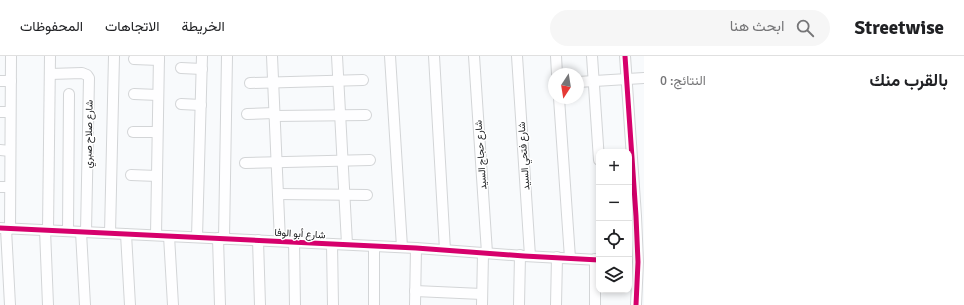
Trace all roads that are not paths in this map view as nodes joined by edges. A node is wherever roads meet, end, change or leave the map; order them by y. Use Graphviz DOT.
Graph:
graph roads {
  1 [pos="11,56"];
  2 [pos="50,56"];
  3 [pos="114,56"];
  4 [pos="202,56"];
  5 [pos="227,56"];
  6 [pos="272,56"];
  7 [pos="337,56"];
  8 [pos="390,56"];
  9 [pos="434,56"];
  10 [pos="474,56"];
  11 [pos="517,56"];
  12 [pos="556,56"];
  13 [pos="592,56"];
  14 [pos="624,56"];
  15 [pos="159,58"];
  16 [pos="134,59"];
  17 [pos="181,68"];
  18 [pos="557,68"];
  19 [pos="202,69"];
  20 [pos="50,74"];
  21 [pos="644,78"];
  22 [pos="626,79"];
  23 [pos="363,80"];
  24 [pos="0,81"];
  25 [pos="11,81"];
  26 [pos="338,81"];
  27 [pos="594,81"];
  28 [pos="584,82"];
  29 [pos="250,83"];
  30 [pos="273,83"];
  31 [pos="69,94"];
  32 [pos="134,94"];
  33 [pos="158,95"];
  34 [pos="181,104"];
  35 [pos="559,104"];
  36 [pos="201,106"];
  37 [pos="0,112"];
  38 [pos="10,112"];
  39 [pos="247,114"];
  40 [pos="274,115"];
  41 [pos="340,115"];
  42 [pos="366,115"];
  43 [pos="133,132"];
  44 [pos="158,132"];
  45 [pos="598,149"];
  46 [pos="5,150"];
  47 [pos="370,160"];
  48 [pos="342,161"];
  49 [pos="276,162"];
  50 [pos="245,163"];
  51 [pos="131,175"];
  52 [pos="157,176"];
  53 [pos="5,187"];
  54 [pos="278,194"];
  55 [pos="344,195"];
  56 [pos="367,195"];
  57 [pos="5,229"];
  58 [pos="46,230"];
  59 [pos="68,231"];
  60 [pos="84,232"];
  61 [pos="110,233"];
  62 [pos="126,234"];
  63 [pos="156,236"];
  64 [pos="169,236"];
  65 [pos="197,237"];
  66 [pos="221,239"];
  67 [pos="258,240"];
  68 [pos="280,241"];
  69 [pos="294,242"];
  70 [pos="332,244"];
  71 [pos="347,244"];
  72 [pos="374,246"];
  73 [pos="402,247"];
  74 [pos="416,248"];
  75 [pos="445,250"];
  76 [pos="485,253"];
  77 [pos="525,256"];
  78 [pos="557,258"];
  79 [pos="570,258"];
  80 [pos="596,259"];
  81 [pos="637,262"];
  82 [pos="596,282"];
  83 [pos="415,291"];
  84 [pos="482,294"];
  85 [pos="10,305"];
  86 [pos="48,305"];
  87 [pos="85,305"];
  88 [pos="130,305"];
  89 [pos="173,305"];
  90 [pos="220,305"];
  91 [pos="260,305"];
  92 [pos="295,305"];
  93 [pos="333,305"];
  94 [pos="374,305"];
  95 [pos="415,305"];
  96 [pos="482,305"];
  97 [pos="519,305"];
  98 [pos="556,305"];
  99 [pos="595,305"];
  100 [pos="636,305"];
  1 -- 25 [label="street"];
  2 -- 20 [label="street"];
  3 -- 61 [label="street"];
  4 -- 19 [label="street"];
  5 -- 66 [label="street"];
  6 -- 30 [label="street"];
  7 -- 26 [label="street"];
  8 -- 73 [label="street"];
  9 -- 75 [label="street"];
  10 -- 76 [label="street, شارع حجاج السيد"];
  11 -- 77 [label="street, شارع فتحي السيد"];
  12 -- 18 [label="street"];
  13 -- 27 [label="street"];
  14 -- 22 [label="street"];
  15 -- 16 [label="street"];
  15 -- 33 [label="street"];
  17 -- 19 [label="street"];
  19 -- 36 [label="street"];
  20 -- 58 [label="street"];
  20 -- 60 [label="street, شارع صلاح صبري"];
  21 -- 22 [label="street"];
  22 -- 27 [label="street"];
  22 -- 81 [label="street"];
  23 -- 26 [label="street"];
  24 -- 25 [label="street"];
  25 -- 38 [label="street"];
  26 -- 30 [label="street"];
  26 -- 41 [label="street"];
  27 -- 28 [label="street"];
  27 -- 45 [label="street"];
  29 -- 30 [label="street"];
  30 -- 40 [label="street"];
  31 -- 59 [label="street"];
  32 -- 33 [label="street"];
  33 -- 44 [label="street"];
  34 -- 36 [label="street"];
  35 -- 79 [label="street"];
  36 -- 65 [label="street"];
  37 -- 38 [label="street"];
  38 -- 46 [label="street"];
  39 -- 40 [label="street"];
  40 -- 41 [label="street"];
  40 -- 49 [label="street"];
  41 -- 42 [label="street"];
  41 -- 48 [label="street"];
  43 -- 44 [label="street"];
  44 -- 52 [label="street"];
  46 -- 53 [label="street"];
  47 -- 48 [label="street"];
  48 -- 49 [label="street"];
  48 -- 55 [label="street"];
  49 -- 50 [label="street"];
  49 -- 54 [label="street"];
  51 -- 52 [label="street"];
  52 -- 63 [label="street"];
  53 -- 57 [label="street"];
  54 -- 55 [label="street"];
  54 -- 68 [label="street"];
  55 -- 56 [label="street"];
  55 -- 71 [label="street"];
  57 -- 58 [label="street, شارع أبو الوفا"];
  57 -- 85 [label="street"];
  58 -- 59 [label="street, شارع أبو الوفا"];
  58 -- 86 [label="street"];
  59 -- 60 [label="street, شارع أبو الوفا"];
  60 -- 61 [label="street, شارع أبو الوفا"];
  60 -- 87 [label="street"];
  61 -- 62 [label="street, شارع أبو الوفا"];
  62 -- 63 [label="street, شارع أبو الوفا"];
  62 -- 88 [label="street"];
  63 -- 64 [label="street, شارع أبو الوفا"];
  64 -- 65 [label="street, شارع أبو الوفا"];
  64 -- 89 [label="street"];
  65 -- 66 [label="street, شارع أبو الوفا"];
  66 -- 67 [label="street, شارع أبو الوفا"];
  66 -- 90 [label="street"];
  67 -- 68 [label="street, شارع أبو الوفا"];
  67 -- 91 [label="street"];
  68 -- 69 [label="street, شارع أبو الوفا"];
  69 -- 70 [label="street, شارع أبو الوفا"];
  69 -- 92 [label="street"];
  70 -- 71 [label="street, شارع أبو الوفا"];
  70 -- 93 [label="street"];
  71 -- 72 [label="street, شارع أبو الوفا"];
  72 -- 73 [label="street, شارع أبو الوفا"];
  72 -- 94 [label="street"];
  73 -- 74 [label="street, شارع أبو الوفا"];
  74 -- 75 [label="street, شارع أبو الوفا"];
  74 -- 83 [label="street"];
  75 -- 76 [label="street, شارع أبو الوفا"];
  76 -- 77 [label="street, شارع أبو الوفا"];
  76 -- 84 [label="street, شارع حجاج السيد"];
  77 -- 78 [label="street, شارع أبو الوفا"];
  77 -- 97 [label="street, شارع فتحي السيد"];
  78 -- 79 [label="street, شارع أبو الوفا"];
  78 -- 98 [label="street"];
  79 -- 80 [label="street, شارع أبو الوفا"];
  81 -- 100 [label="street"];
  82 -- 99 [label="street"];
  83 -- 84 [label="street"];
  83 -- 95 [label="street"];
  84 -- 96 [label="street, شارع حجاج السيد"];
}
